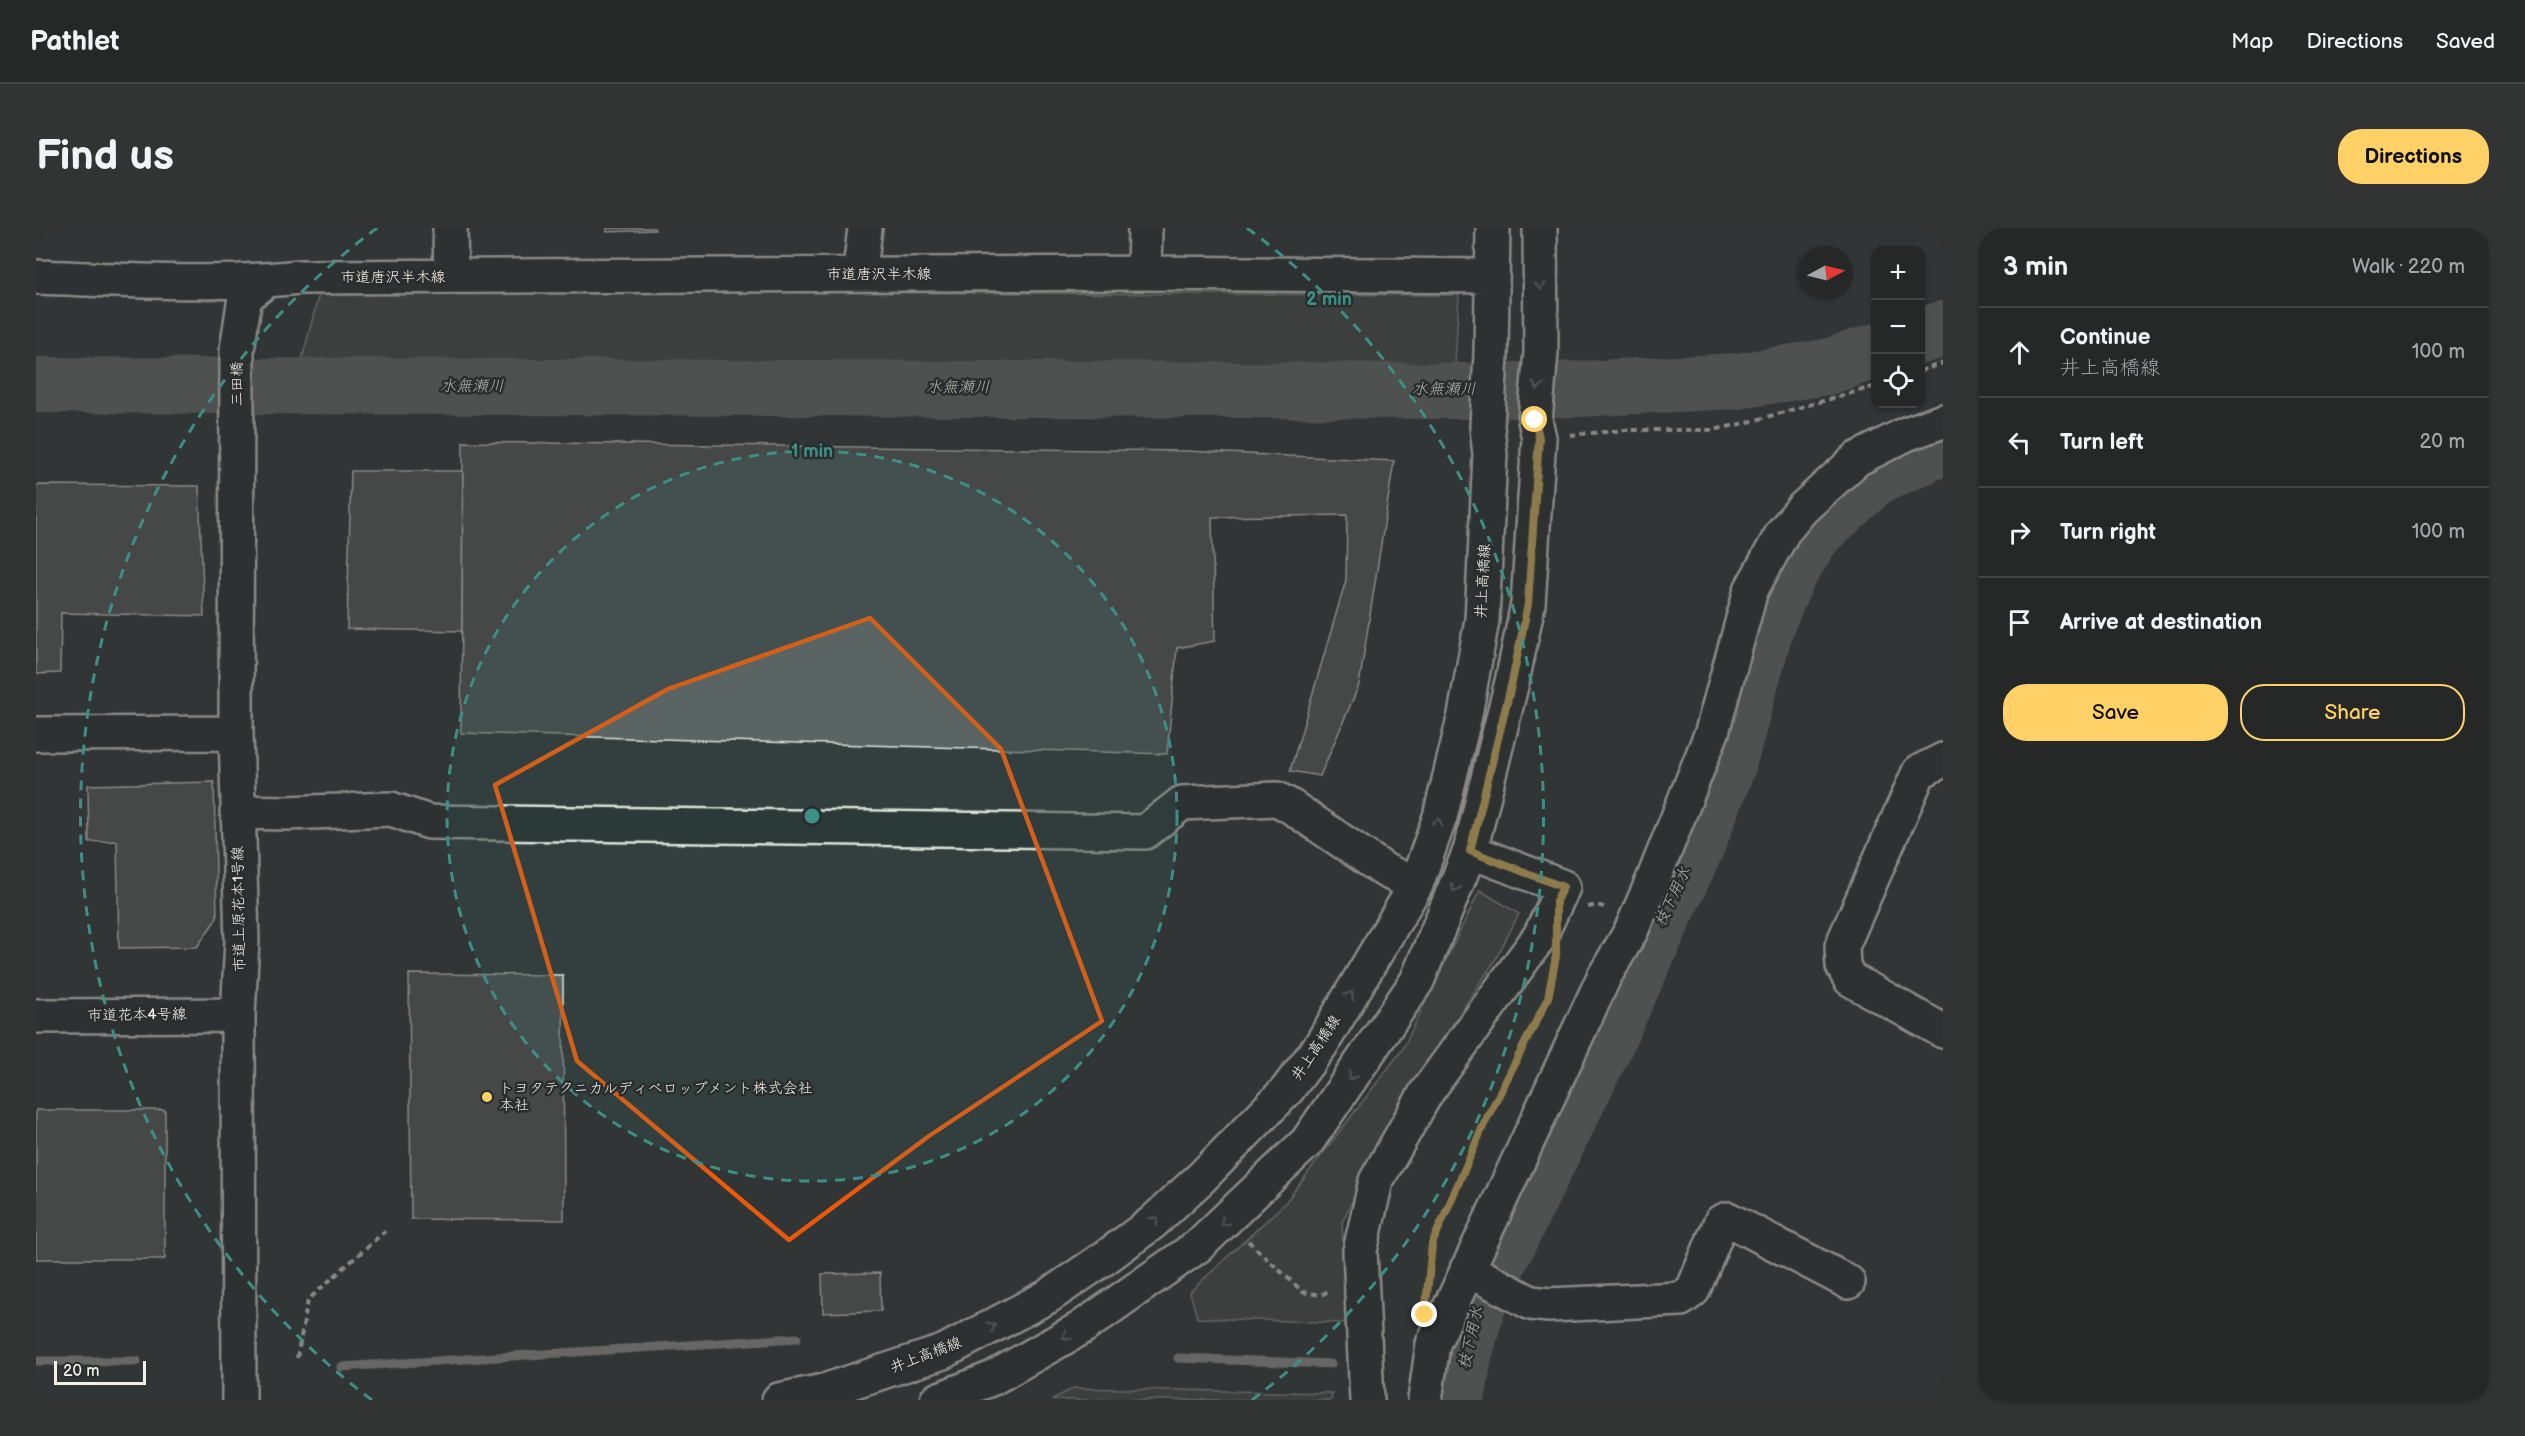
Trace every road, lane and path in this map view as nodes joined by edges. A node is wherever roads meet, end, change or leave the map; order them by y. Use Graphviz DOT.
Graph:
graph roads {
  1 [pos="450,228"];
  2 [pos="865,228"];
  3 [pos="1145,228"];
  4 [pos="1493,228"];
  5 [pos="1540,228"];
  6 [pos="1144,273"];
  7 [pos="863,274"];
  8 [pos="451,276"];
  9 [pos="1492,276"];
  10 [pos="36,277"];
  11 [pos="266,281"];
  12 [pos="1943,363"];
  13 [pos="1925,369"];
  14 [pos="1871,387"];
  15 [pos="237,419"];
  16 [pos="1943,421"];
  17 [pos="1537,429"];
  18 [pos="236,733"];
  19 [pos="36,734"];
  20 [pos="1943,760"];
  21 [pos="237,812"];
  22 [pos="1470,851"];
  23 [pos="1416,885"];
  24 [pos="1554,966"];
  25 [pos="238,1014"];
  26 [pos="36,1016"];
  27 [pos="1943,1031"];
  28 [pos="1225,1221"];
  29 [pos="385,1231"];
  30 [pos="1468,1270"];
  31 [pos="1362,1272"];
  32 [pos="1429,1279"];
  33 [pos="1848,1282"];
  34 [pos="297,1358"];
  35 [pos="239,1400"];
  36 [pos="779,1400"];
  37 [pos="937,1400"];
  38 [pos="1367,1400"];
  39 [pos="1425,1400"];
  1 -- 8 [label="street"];
  2 -- 7 [label="street"];
  3 -- 6 [label="street"];
  4 -- 9 [label="street"];
  5 -- 17 [label="street, one-way"];
  6 -- 7 [label="street, 市道唐沢半木線"];
  6 -- 9 [label="street, 市道唐沢半木線"];
  7 -- 8 [label="street, 市道唐沢半木線"];
  8 -- 11 [label="street, 市道唐沢半木線"];
  23 -- 9 [label="street, 井上高橋線, one-way"];
  10 -- 11 [label="street, 市道唐沢半木線"];
  11 -- 15 [label="street, 三田橋"];
  12 -- 13 [label="path"];
  14 -- 17 [label="path"];
  15 -- 18 [label="street, 市道上原花本1号線"];
  16 -- 30 [label="street"];
  17 -- 22 [label="street"];
  18 -- 19 [label="street"];
  18 -- 21 [label="street, 市道上原花本1号線"];
  20 -- 27 [label="street"];
  21 -- 23 [label="street"];
  21 -- 25 [label="street, 市道上原花本1号線"];
  22 -- 28 [label="street, one-way"];
  22 -- 31 [label="street"];
  36 -- 23 [label="street, 井上高橋線, one-way"];
  24 -- 32 [label="path"];
  25 -- 26 [label="street, 市道花本4号線"];
  25 -- 35 [label="street, 市道上原花本1号線"];
  28 -- 31 [label="path"];
  28 -- 37 [label="street, one-way"];
  29 -- 34 [label="path"];
  30 -- 33 [label="street"];
  30 -- 39 [label="street"];
  31 -- 38 [label="street"];
}
